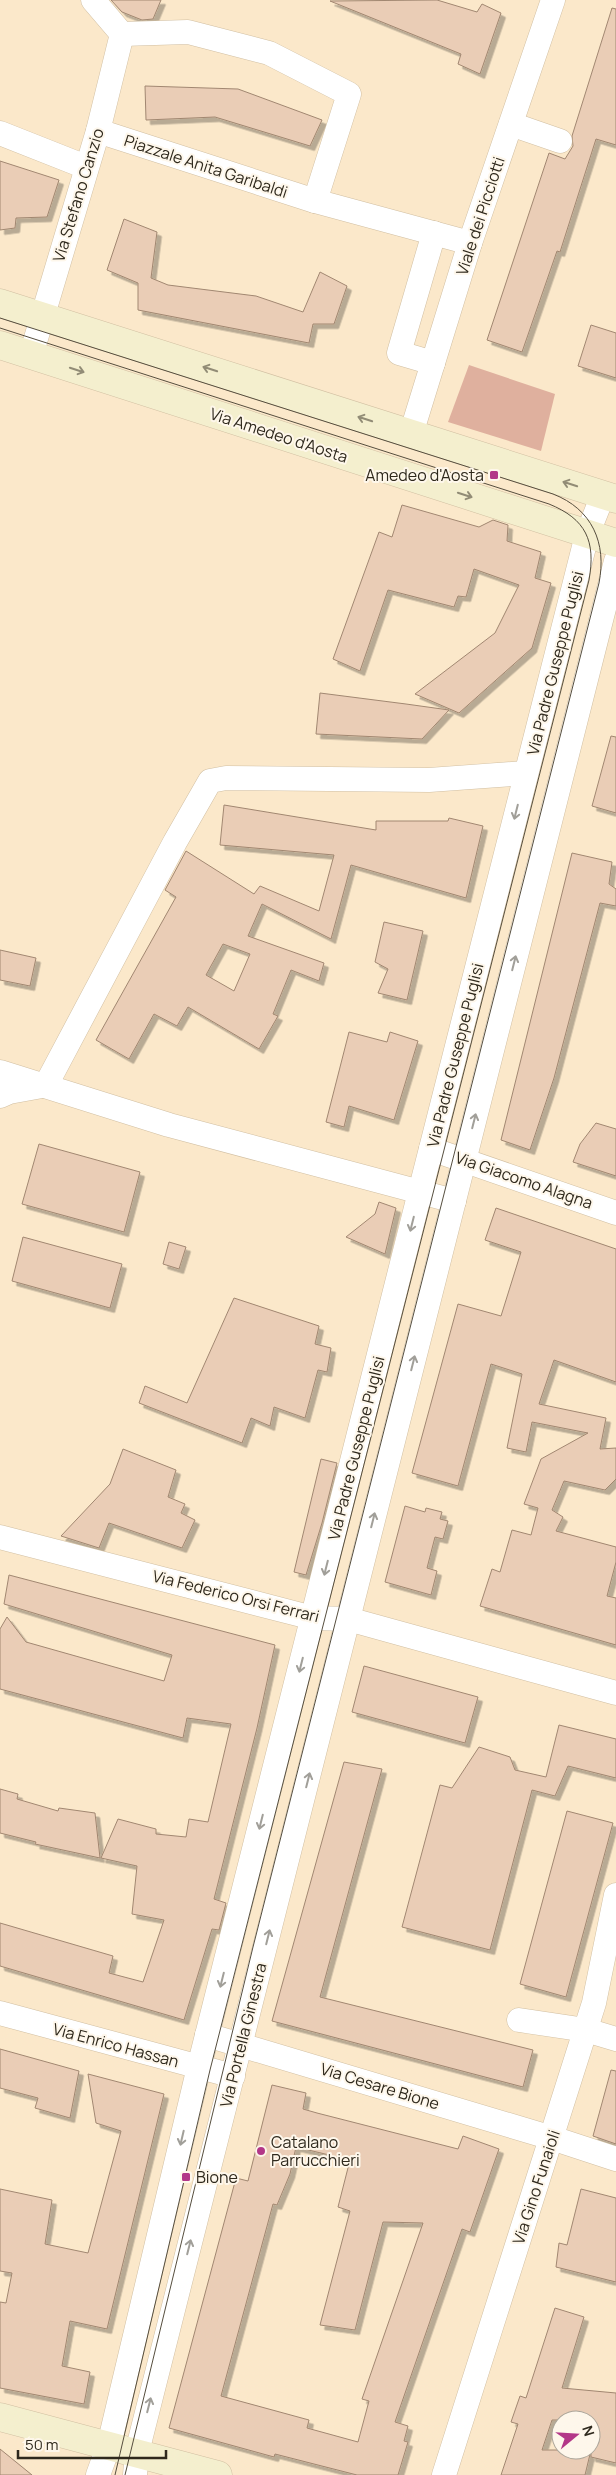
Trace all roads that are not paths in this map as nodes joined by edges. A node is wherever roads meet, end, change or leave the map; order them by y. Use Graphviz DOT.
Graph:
graph roads {
  1 [pos="93,0"];
  2 [pos="553,0"];
  3 [pos="122,34"];
  4 [pos="511,124"];
  5 [pos="98,131"];
  6 [pos="0,133"];
  7 [pos="560,141"];
  8 [pos="86,167"];
  9 [pos="315,201"];
  10 [pos="434,233"];
  11 [pos="470,243"];
  12 [pos="0,302"];
  13 [pos="41,316"];
  14 [pos="0,345"];
  15 [pos="31,355"];
  16 [pos="433,364"];
  17 [pos="412,434"];
  18 [pos="609,497"];
  19 [pos="587,535"];
  20 [pos="616,543"];
  21 [pos="616,561"];
  22 [pos="526,773"];
  23 [pos="0,1072"];
  24 [pos="46,1085"];
  25 [pos="0,1096"];
  26 [pos="431,1149"];
  27 [pos="464,1159"];
  28 [pos="420,1192"];
  29 [pos="454,1201"];
  30 [pos="616,1212"];
  31 [pos="0,1537"];
  32 [pos="313,1618"];
  33 [pos="348,1618"];
  34 [pos="616,1693"];
  35 [pos="616,1895"];
  36 [pos="0,2013"];
  37 [pos="519,2020"];
  38 [pos="586,2030"];
  39 [pos="207,2035"];
  40 [pos="616,2038"];
  41 [pos="241,2044"];
  42 [pos="199,2067"];
  43 [pos="233,2076"];
  44 [pos="552,2138"];
  45 [pos="616,2160"];
  46 [pos="0,2417"];
  47 [pos="109,2445"];
  48 [pos="136,2464"];
  49 [pos="98,2475"];
  50 [pos="218,2475"];
  51 [pos="444,2475"];
  1 -- 3 [label="street"];
  2 -- 4 [label="street, Viale dei Picciotti"];
  3 -- 5 [label="street, Via Stefano Canzio"];
  3 -- 9 [label="street"];
  4 -- 7 [label="street"];
  4 -- 11 [label="street, Viale dei Picciotti"];
  5 -- 8 [label="street, Via Stefano Canzio"];
  5 -- 9 [label="street, Piazzale Anita Garibaldi"];
  6 -- 8 [label="street"];
  8 -- 13 [label="street, Via Stefano Canzio"];
  9 -- 10 [label="street, Piazzale Anita Garibaldi"];
  10 -- 11 [label="street, Piazzale Anita Garibaldi"];
  10 -- 16 [label="street"];
  11 -- 16 [label="street, Viale dei Picciotti"];
  12 -- 13 [label="street"];
  13 -- 15 [label="street, Via Stefano Canzio"];
  17 -- 13 [label="street, one-way"];
  14 -- 15 [label="street, Via Amedeo d'Aosta"];
  15 -- 19 [label="street, Via Amedeo d'Aosta, one-way"];
  16 -- 17 [label="street, Viale dei Picciotti"];
  18 -- 17 [label="street, one-way"];
  18 -- 19 [label="street, Via Padre Guseppe Puglisi"];
  19 -- 20 [label="street, Via Amedeo d'Aosta"];
  19 -- 22 [label="street, Via Padre Guseppe Puglisi"];
  27 -- 21 [label="street, Via Padre Guseppe Puglisi, one-way"];
  22 -- 24 [label="street"];
  22 -- 26 [label="street, Via Padre Guseppe Puglisi, one-way"];
  23 -- 24 [label="street"];
  24 -- 25 [label="street"];
  24 -- 28 [label="street"];
  26 -- 27 [label="street, Via Giacomo Alagna"];
  26 -- 28 [label="street, Via Padre Guseppe Puglisi"];
  27 -- 29 [label="street, Via Padre Guseppe Puglisi"];
  27 -- 30 [label="street, Via Giacomo Alagna"];
  28 -- 29 [label="street"];
  28 -- 32 [label="street, Via Padre Guseppe Puglisi, one-way"];
  33 -- 29 [label="street, Via Padre Guseppe Puglisi, one-way"];
  31 -- 32 [label="street, Via Federico Orsi Ferrari"];
  32 -- 33 [label="street, Via Federico Orsi Ferrari"];
  32 -- 39 [label="street, one-way"];
  33 -- 34 [label="street, Via Federico Orsi Ferrari"];
  41 -- 33 [label="street, Via Portella Ginestra, one-way"];
  35 -- 38 [label="street, Via Gino Funaioli"];
  36 -- 42 [label="street, Via Enrico Hassan"];
  37 -- 38 [label="street"];
  38 -- 40 [label="street"];
  38 -- 44 [label="street, Via Gino Funaioli"];
  39 -- 41 [label="street, Via Cesare Bione"];
  39 -- 42 [label="street"];
  41 -- 43 [label="street, Via Portella Ginestra"];
  41 -- 44 [label="street, Via Cesare Bione"];
  42 -- 43 [label="street, Via Enrico Hassan"];
  42 -- 47 [label="street, one-way"];
  48 -- 43 [label="street, Via Portella Ginestra, one-way"];
  44 -- 45 [label="street, Via Cesare Bione"];
  44 -- 51 [label="street, Via Gino Funaioli"];
  46 -- 47 [label="street"];
  47 -- 48 [label="street"];
  47 -- 49 [label="street"];
  48 -- 50 [label="street"];
}
